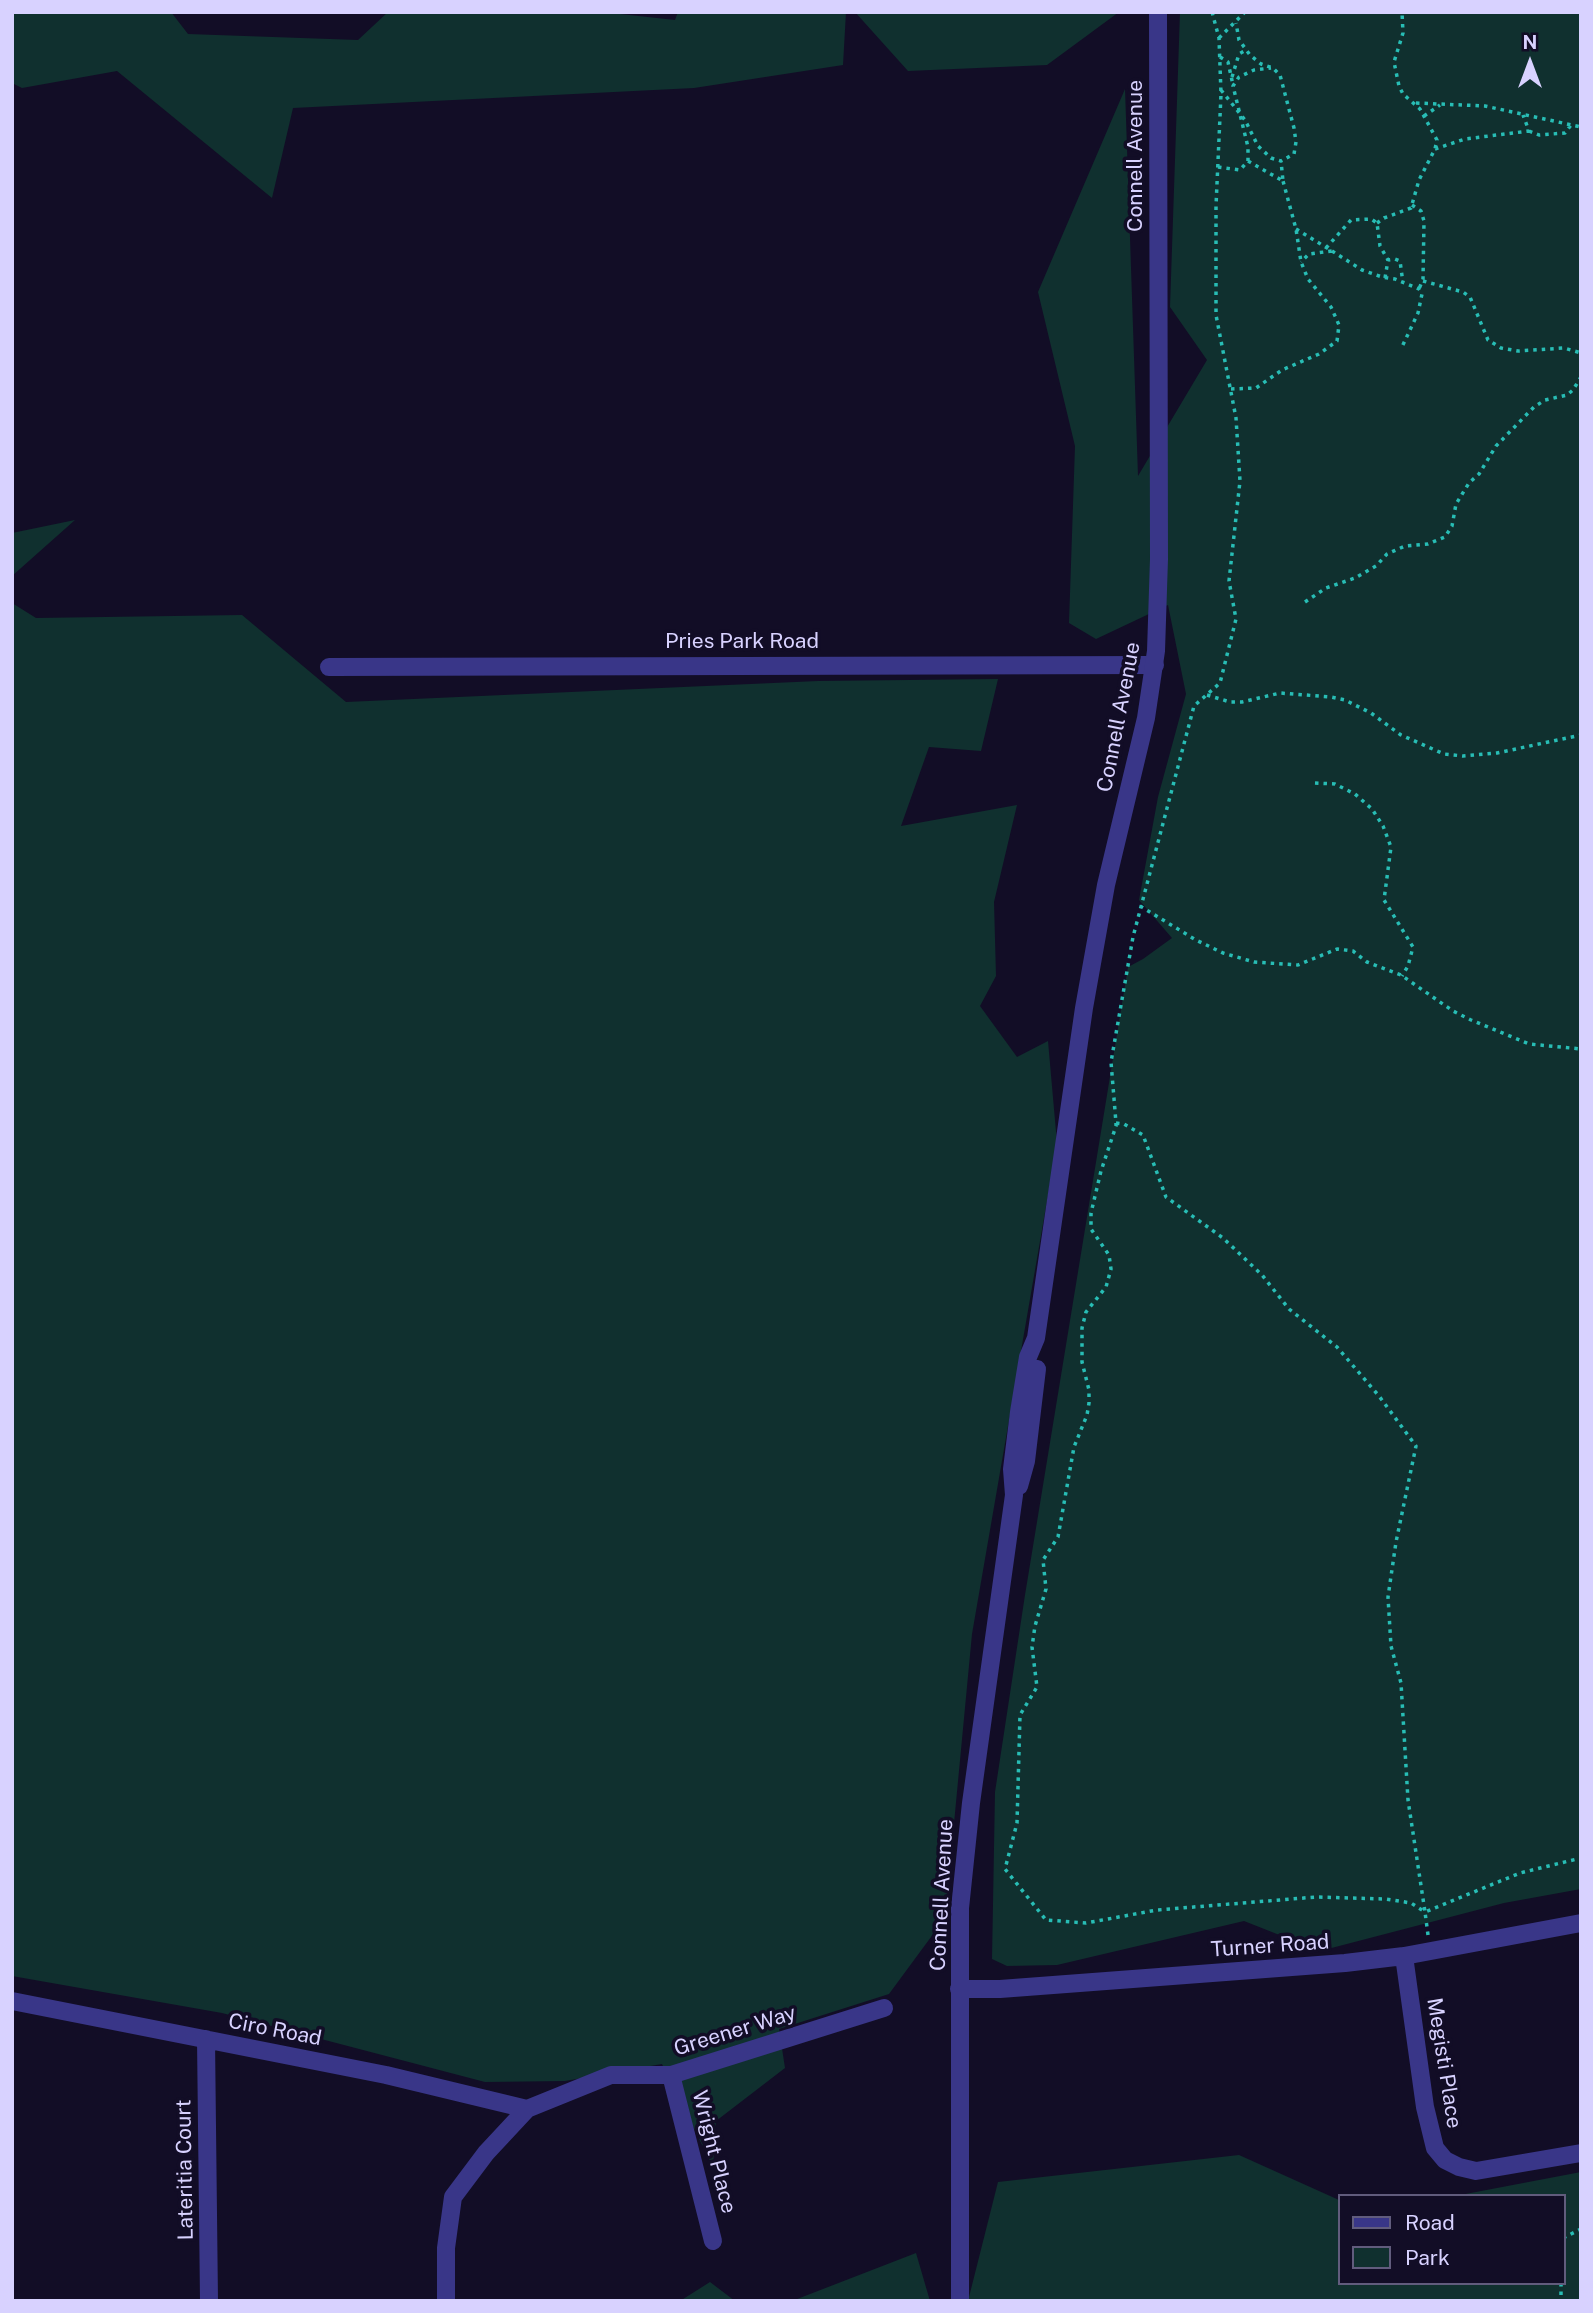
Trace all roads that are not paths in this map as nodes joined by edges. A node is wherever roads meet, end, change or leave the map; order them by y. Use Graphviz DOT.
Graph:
graph roads {
  1 [pos="1158,12"];
  2 [pos="1155,665"];
  3 [pos="329,667"];
  4 [pos="1581,1923"];
  5 [pos="1404,1956"];
  6 [pos="959,1989"];
  7 [pos="12,2001"];
  8 [pos="884,2008"];
  9 [pos="206,2039"];
  10 [pos="671,2075"];
  11 [pos="527,2109"];
  12 [pos="1581,2153"];
  13 [pos="713,2241"];
  14 [pos="209,2301"];
  15 [pos="446,2301"];
  16 [pos="960,2301"];
  1 -- 2 [label="street, Connell Avenue"];
  2 -- 3 [label="street, Pries Park Road"];
  2 -- 6 [label="street, Connell Avenue"];
  4 -- 5 [label="street, Turner Road"];
  5 -- 6 [label="street, Turner Road"];
  5 -- 12 [label="street, Megisti Place"];
  6 -- 16 [label="street, Connell Avenue"];
  7 -- 9 [label="street, Ciro Road"];
  8 -- 10 [label="street, Greener Way"];
  9 -- 11 [label="street, Ciro Road"];
  9 -- 14 [label="street, Lateritia Court"];
  10 -- 11 [label="street, Greener Way"];
  10 -- 13 [label="street, Wright Place"];
  11 -- 15 [label="street, Greener Way"];
}
